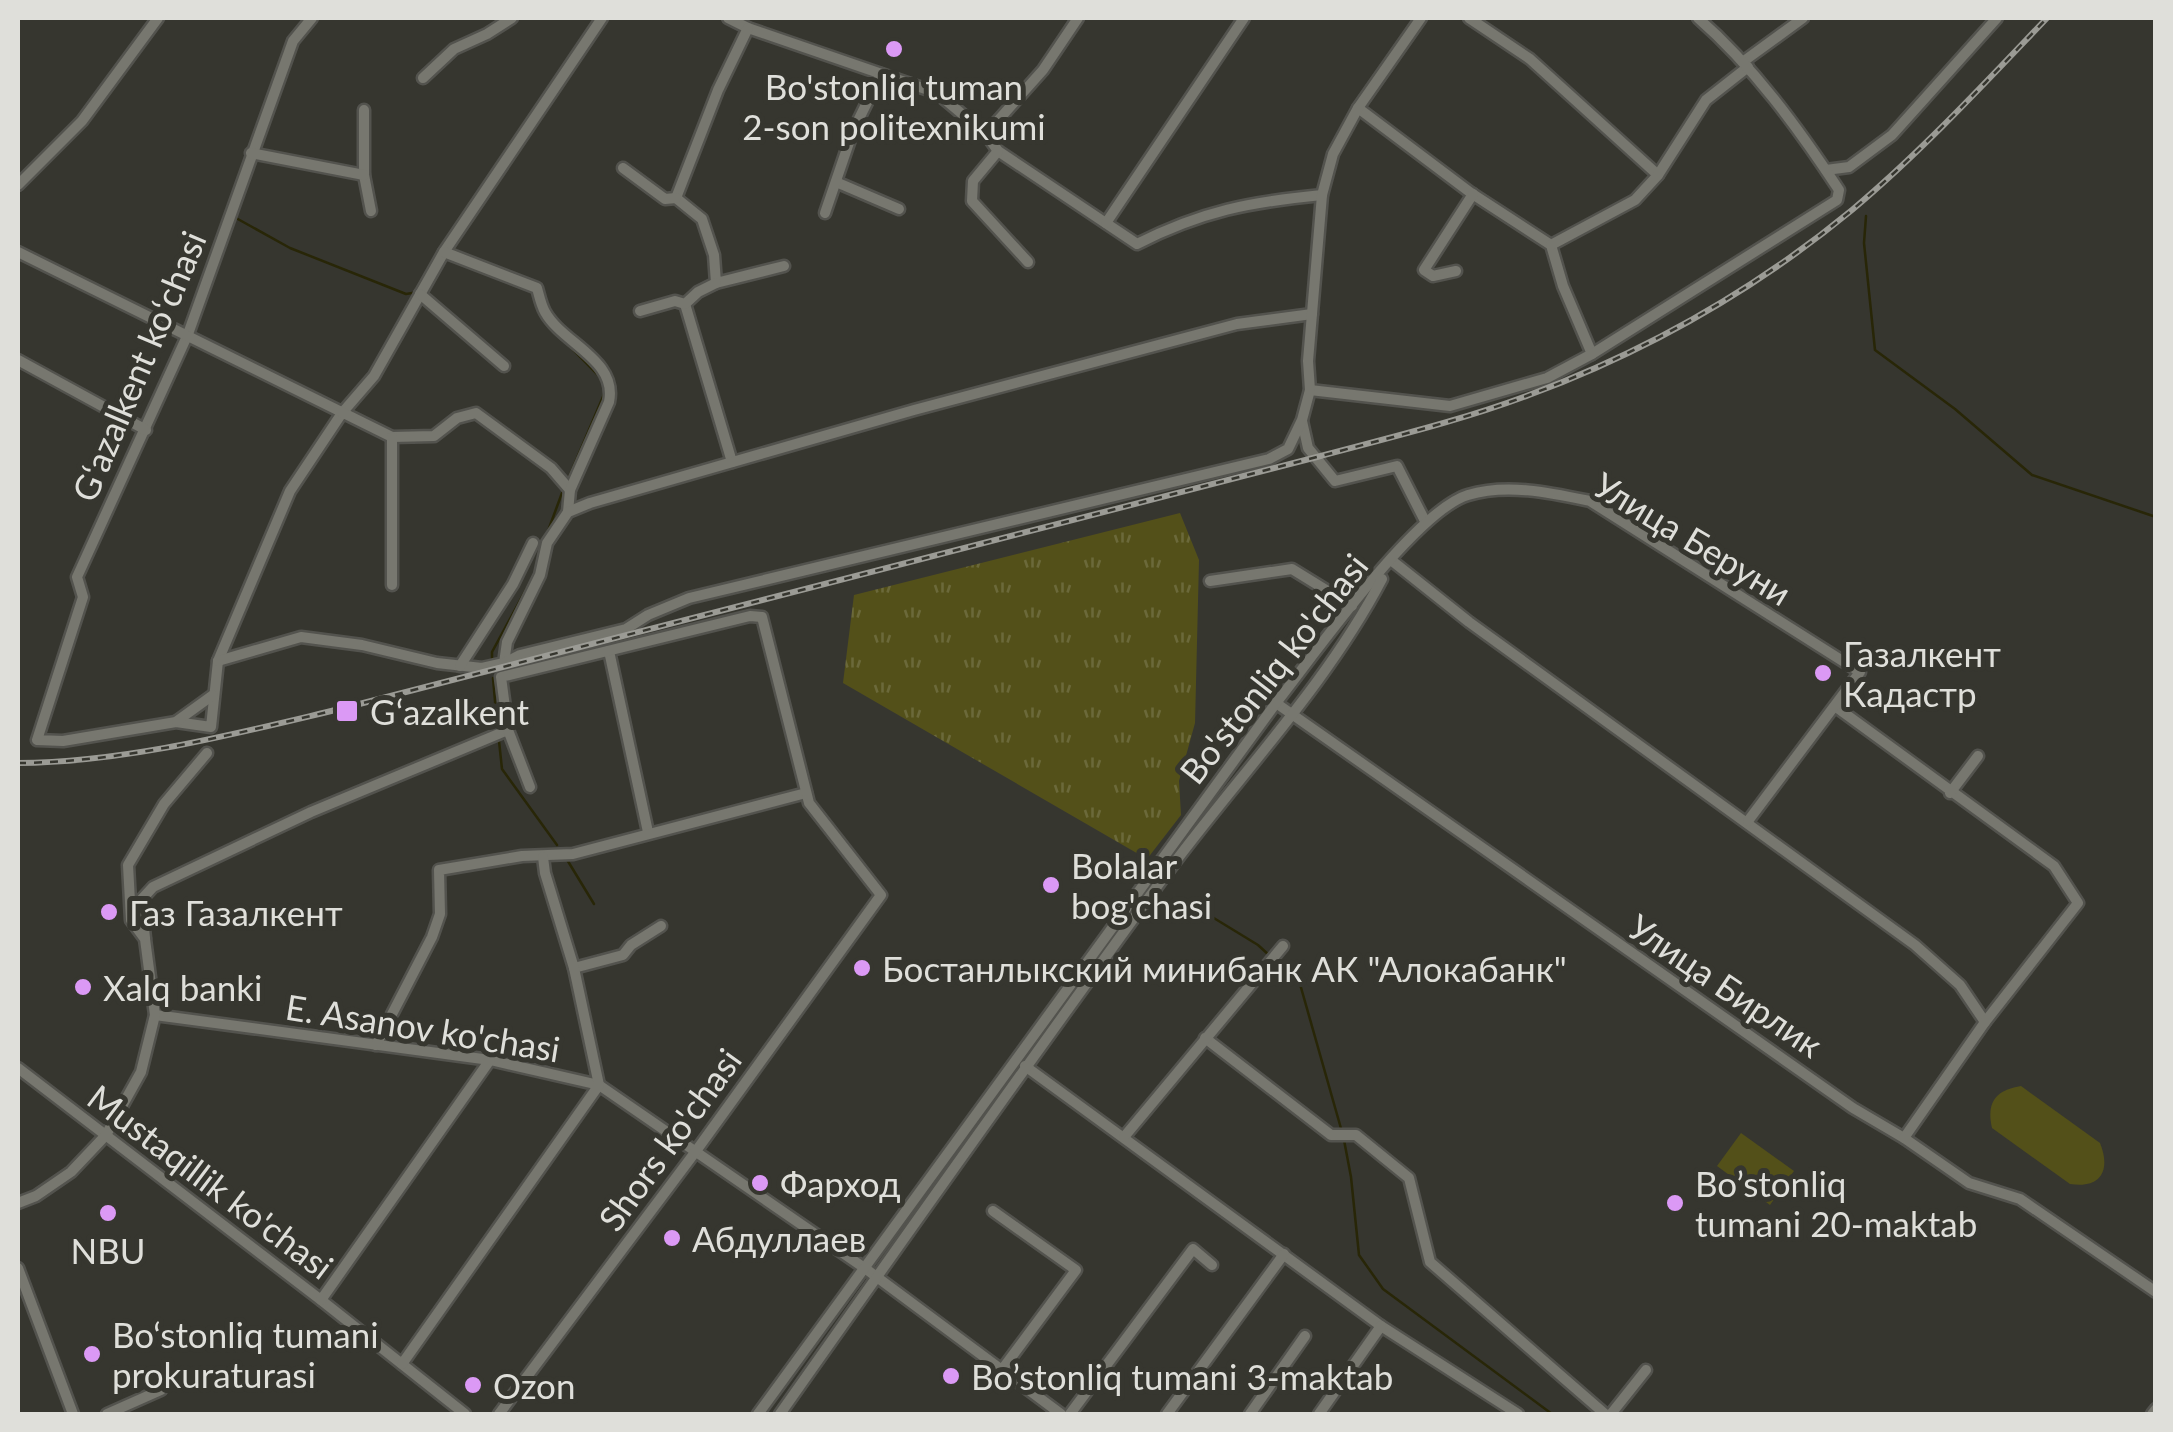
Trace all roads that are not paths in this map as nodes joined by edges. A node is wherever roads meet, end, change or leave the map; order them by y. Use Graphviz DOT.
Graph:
graph roads {
  1 [pos="158,18"];
  2 [pos="312,18"];
  3 [pos="512,18"];
  4 [pos="602,18"];
  5 [pos="728,18"];
  6 [pos="1078,18"];
  7 [pos="1244,18"];
  8 [pos="1422,18"];
  9 [pos="1469,18"];
  10 [pos="1698,18"];
  11 [pos="1804,18"];
  12 [pos="1997,18"];
  13 [pos="748,28"];
  14 [pos="1746,64"];
  15 [pos="881,74"];
  16 [pos="423,78"];
  17 [pos="1358,108"];
  18 [pos="364,110"];
  19 [pos="986,134"];
  20 [pos="998,151"];
  21 [pos="252,153"];
  22 [pos="624,168"];
  23 [pos="1826,170"];
  24 [pos="364,174"];
  25 [pos="1658,174"];
  26 [pos="836,182"];
  27 [pos="18,185"];
  28 [pos="1473,194"];
  29 [pos="1322,195"];
  30 [pos="676,198"];
  31 [pos="900,209"];
  32 [pos="371,211"];
  33 [pos="825,213"];
  34 [pos="1106,223"];
  35 [pos="1552,245"];
  36 [pos="18,252"];
  37 [pos="444,252"];
  38 [pos="1028,262"];
  39 [pos="784,266"];
  40 [pos="1456,271"];
  41 [pos="716,283"];
  42 [pos="420,294"];
  43 [pos="684,304"];
  44 [pos="640,311"];
  45 [pos="1312,314"];
  46 [pos="188,334"];
  47 [pos="1592,354"];
  48 [pos="18,360"];
  49 [pos="504,366"];
  50 [pos="1310,390"];
  51 [pos="342,413"];
  52 [pos="1302,420"];
  53 [pos="146,430"];
  54 [pos="392,436"];
  55 [pos="732,462"];
  56 [pos="570,490"];
  57 [pos="568,512"];
  58 [pos="1425,521"];
  59 [pos="533,543"];
  60 [pos="1392,560"];
  61 [pos="1210,582"];
  62 [pos="392,585"];
  63 [pos="1352,606"];
  64 [pos="608,651"];
  65 [pos="218,661"];
  66 [pos="504,663"];
  67 [pos="460,666"];
  68 [pos="212,695"];
  69 [pos="1276,703"];
  70 [pos="1836,707"];
  71 [pos="1292,714"];
  72 [pos="176,722"];
  73 [pos="508,730"];
  74 [pos="206,754"];
  75 [pos="1978,756"];
  76 [pos="530,787"];
  77 [pos="806,793"];
  78 [pos="1950,793"];
  79 [pos="1748,821"];
  80 [pos="648,832"];
  81 [pos="543,856"];
  82 [pos="661,926"];
  83 [pos="145,939"];
  84 [pos="1281,948"];
  85 [pos="574,968"];
  86 [pos="156,1015"];
  87 [pos="1985,1022"];
  88 [pos="1205,1038"];
  89 [pos="376,1044"];
  90 [pos="1016,1058"];
  91 [pos="490,1060"];
  92 [pos="1027,1067"];
  93 [pos="18,1068"];
  94 [pos="599,1085"];
  95 [pos="106,1136"];
  96 [pos="1124,1136"];
  97 [pos="1904,1138"];
  98 [pos="696,1150"];
  99 [pos="18,1203"];
  100 [pos="993,1211"];
  101 [pos="1284,1254"];
  102 [pos="1212,1266"];
  103 [pos="18,1268"];
  104 [pos="866,1269"];
  105 [pos="876,1276"];
  106 [pos="2156,1292"];
  107 [pos="321,1300"];
  108 [pos="1381,1326"];
  109 [pos="1305,1336"];
  110 [pos="402,1364"];
  111 [pos="1646,1370"];
  112 [pos="1001,1371"];
  113 [pos="161,1390"];
  114 [pos="73,1414"];
  115 [pos="107,1414"];
  116 [pos="465,1414"];
  117 [pos="499,1414"];
  118 [pos="758,1414"];
  119 [pos="780,1414"];
  120 [pos="1062,1414"];
  121 [pos="1070,1414"];
  122 [pos="1168,1414"];
  123 [pos="1250,1414"];
  124 [pos="1319,1414"];
  125 [pos="1518,1414"];
  126 [pos="1608,1414"];
  1 -- 27 [label="street"];
  2 -- 21 [label="street, Gʻazalkent koʻchasi"];
  3 -- 16 [label="street"];
  4 -- 37 [label="street"];
  5 -- 13 [label="street"];
  6 -- 19 [label="street"];
  7 -- 34 [label="street"];
  8 -- 17 [label="street"];
  9 -- 25 [label="street"];
  10 -- 14 [label="street"];
  11 -- 14 [label="street"];
  12 -- 23 [label="street"];
  13 -- 15 [label="street"];
  13 -- 30 [label="street"];
  14 -- 23 [label="street"];
  14 -- 25 [label="street"];
  15 -- 19 [label="street"];
  15 -- 26 [label="street"];
  17 -- 28 [label="street"];
  17 -- 29 [label="street"];
  18 -- 24 [label="street"];
  19 -- 20 [label="street"];
  20 -- 34 [label="street"];
  20 -- 38 [label="street"];
  21 -- 24 [label="street"];
  21 -- 46 [label="street, Gʻazalkent koʻchasi"];
  22 -- 30 [label="street"];
  23 -- 47 [label="street"];
  24 -- 32 [label="street"];
  25 -- 35 [label="street"];
  26 -- 31 [label="street"];
  26 -- 33 [label="street"];
  28 -- 35 [label="street"];
  28 -- 40 [label="street"];
  29 -- 34 [label="street"];
  29 -- 45 [label="street"];
  30 -- 41 [label="street"];
  35 -- 47 [label="street"];
  36 -- 46 [label="street"];
  37 -- 42 [label="street"];
  37 -- 56 [label="street"];
  39 -- 41 [label="street"];
  41 -- 43 [label="street"];
  42 -- 49 [label="street"];
  42 -- 51 [label="street"];
  43 -- 44 [label="street"];
  43 -- 55 [label="street"];
  45 -- 50 [label="street"];
  45 -- 55 [label="street"];
  46 -- 51 [label="street"];
  46 -- 53 [label="street, Gʻazalkent koʻchasi"];
  47 -- 50 [label="street"];
  48 -- 53 [label="street"];
  50 -- 52 [label="street"];
  51 -- 54 [label="street"];
  51 -- 65 [label="street"];
  52 -- 58 [label="street"];
  52 -- 66 [label="street"];
  53 -- 72 [label="street, Gʻazalkent koʻchasi"];
  54 -- 56 [label="street"];
  54 -- 62 [label="street"];
  55 -- 57 [label="street"];
  56 -- 57 [label="street"];
  57 -- 66 [label="street"];
  58 -- 60 [label="street, Улица Беруни"];
  58 -- 70 [label="street, Улица Беруни"];
  59 -- 67 [label="street"];
  60 -- 63 [label="street, Bo'stonliq ko'chasi"];
  60 -- 71 [label="street, Bo'stonliq ko'chasi"];
  60 -- 79 [label="street"];
  61 -- 63 [label="street"];
  63 -- 69 [label="street, Bo'stonliq ko'chasi"];
  64 -- 73 [label="street"];
  64 -- 77 [label="street"];
  64 -- 80 [label="street"];
  65 -- 67 [label="street"];
  65 -- 68 [label="street"];
  66 -- 67 [label="street"];
  68 -- 72 [label="street"];
  68 -- 72 [label="street"];
  69 -- 71 [label="street, Улица Бирлик"];
  69 -- 90 [label="street, Bo'stonliq ko'chasi"];
  70 -- 78 [label="street"];
  70 -- 79 [label="street"];
  71 -- 92 [label="street, Bo'stonliq ko'chasi"];
  71 -- 97 [label="street, Улица Бирлик"];
  73 -- 76 [label="street"];
  73 -- 83 [label="street"];
  74 -- 83 [label="street"];
  75 -- 78 [label="street"];
  77 -- 80 [label="street"];
  77 -- 98 [label="street, Shors ko'chasi"];
  78 -- 87 [label="street"];
  79 -- 87 [label="street"];
  80 -- 81 [label="street"];
  81 -- 85 [label="street"];
  81 -- 89 [label="street"];
  82 -- 85 [label="street"];
  83 -- 86 [label="street"];
  84 -- 88 [label="street"];
  85 -- 94 [label="street"];
  86 -- 89 [label="street, E. Asanov ko'chasi"];
  86 -- 95 [label="street"];
  87 -- 97 [label="street"];
  88 -- 96 [label="street"];
  88 -- 126 [label="street"];
  89 -- 91 [label="street, E. Asanov ko'chasi"];
  90 -- 92 [label="street"];
  90 -- 104 [label="street, Bo'stonliq ko'chasi"];
  91 -- 94 [label="street, E. Asanov ko'chasi"];
  91 -- 107 [label="street"];
  92 -- 96 [label="street"];
  92 -- 105 [label="street, Bo'stonliq ko'chasi"];
  93 -- 95 [label="street, Mustaqillik ko'chasi"];
  94 -- 98 [label="street, E. Asanov ko'chasi"];
  94 -- 110 [label="street"];
  95 -- 99 [label="street"];
  95 -- 107 [label="street, Mustaqillik ko'chasi"];
  96 -- 101 [label="street"];
  97 -- 106 [label="street, Улица Бирлик"];
  98 -- 104 [label="street, E. Asanov ko'chasi"];
  98 -- 117 [label="street, Shors ko'chasi"];
  100 -- 112 [label="street"];
  101 -- 108 [label="street"];
  101 -- 122 [label="street"];
  102 -- 121 [label="street"];
  103 -- 114 [label="street"];
  104 -- 105 [label="street, E. Asanov ko'chasi"];
  104 -- 118 [label="street, Bo'stonliq ko'chasi"];
  105 -- 112 [label="street, E. Asanov ko'chasi"];
  105 -- 119 [label="street, Bo'stonliq ko'chasi"];
  107 -- 110 [label="street, Mustaqillik ko'chasi"];
  108 -- 124 [label="street"];
  108 -- 125 [label="street"];
  109 -- 123 [label="street"];
  110 -- 116 [label="street, Mustaqillik ko'chasi"];
  111 -- 126 [label="street"];
  112 -- 120 [label="street, E. Asanov ko'chasi"];
  113 -- 115 [label="street"];
}
